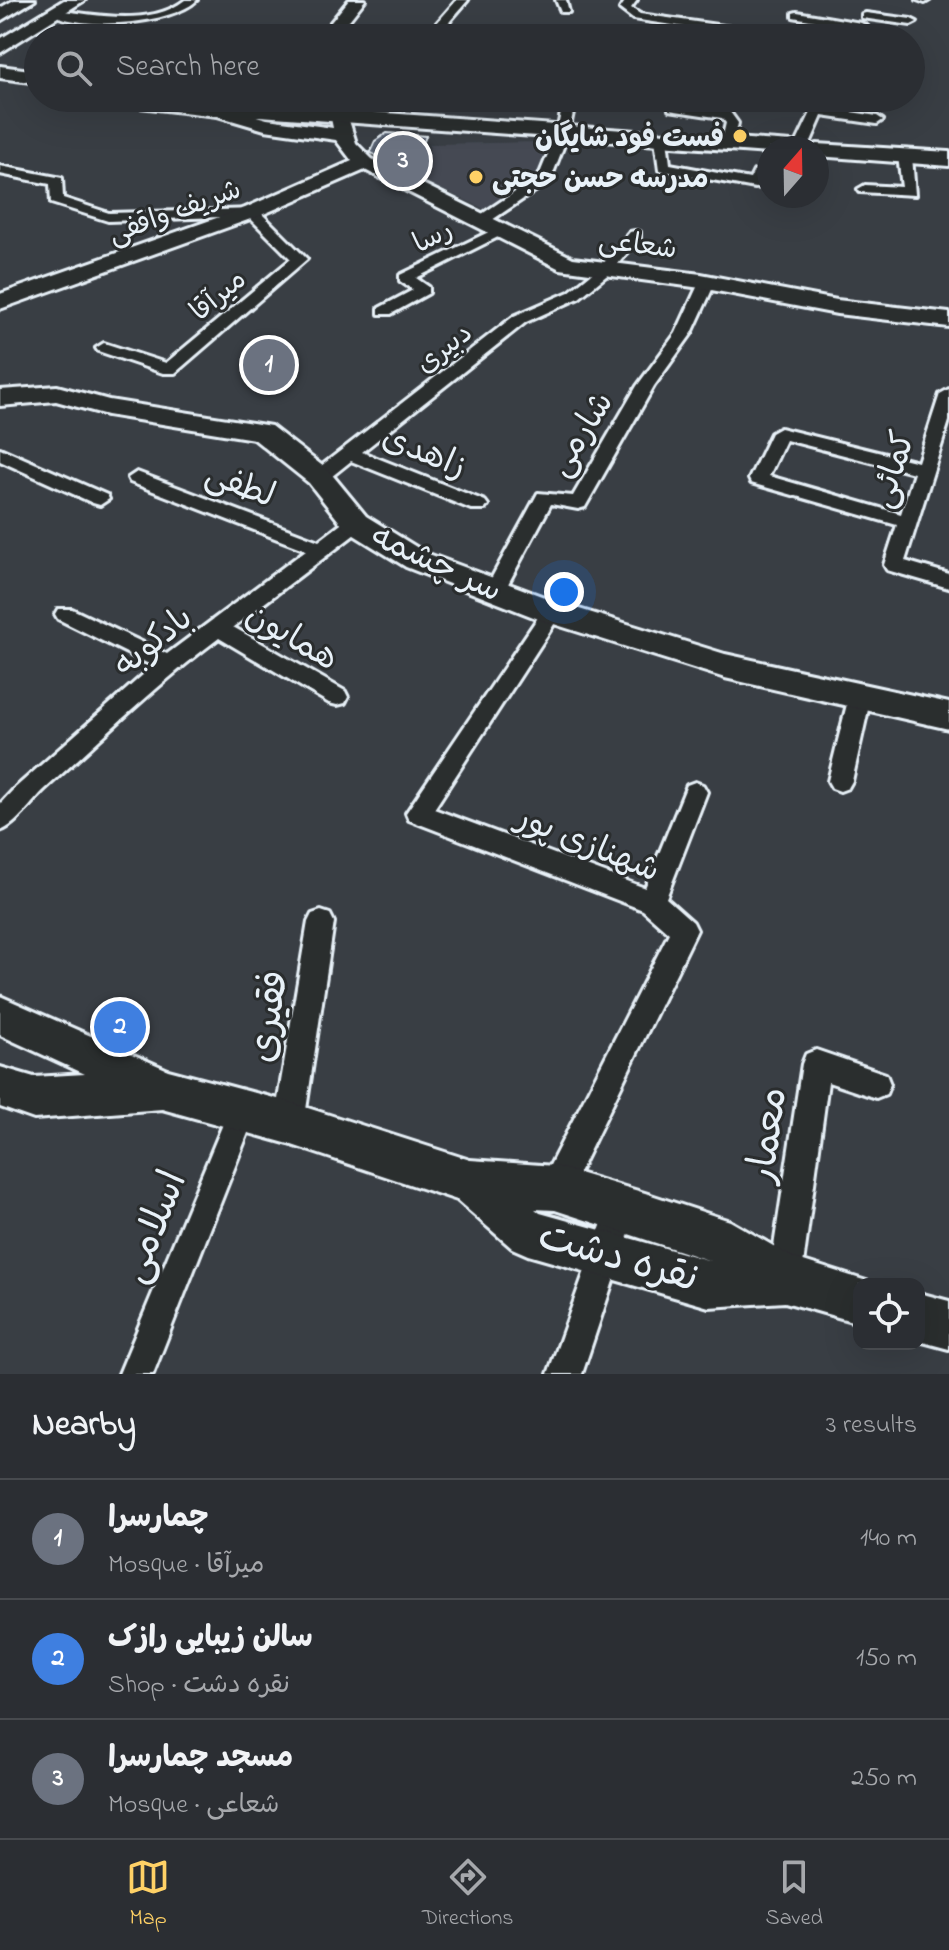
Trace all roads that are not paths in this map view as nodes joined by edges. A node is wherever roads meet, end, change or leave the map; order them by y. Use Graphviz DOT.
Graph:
graph roads {
  1 [pos="26,0"];
  2 [pos="76,0"];
  3 [pos="192,0"];
  4 [pos="357,0"];
  5 [pos="463,0"];
  6 [pos="632,0"];
  7 [pos="873,0"];
  8 [pos="54,4"];
  9 [pos="812,5"];
  10 [pos="840,9"];
  11 [pos="854,11"];
  12 [pos="797,15"];
  13 [pos="0,18"];
  14 [pos="865,18"];
  15 [pos="911,22"];
  16 [pos="29,24"];
  17 [pos="337,24"];
  18 [pos="442,24"];
  19 [pos="686,24"];
  20 [pos="862,24"];
  21 [pos="24,28"];
  22 [pos="0,38"];
  23 [pos="0,47"];
  24 [pos="0,72"];
  25 [pos="24,75"];
  26 [pos="0,84"];
  27 [pos="24,87"];
  28 [pos="233,112"];
  29 [pos="296,112"];
  30 [pos="567,112"];
  31 [pos="706,112"];
  32 [pos="817,112"];
  33 [pos="824,112"];
  34 [pos="877,120"];
  35 [pos="563,132"];
  36 [pos="343,133"];
  37 [pos="806,136"];
  38 [pos="661,139"];
  39 [pos="728,144"];
  40 [pos="757,146"];
  41 [pos="829,151"];
  42 [pos="905,156"];
  43 [pos="949,159"];
  44 [pos="365,163"];
  45 [pos="0,170"];
  46 [pos="757,179"];
  47 [pos="865,189"];
  48 [pos="252,212"];
  49 [pos="490,226"];
  50 [pos="635,235"];
  51 [pos="606,269"];
  52 [pos="707,283"];
  53 [pos="0,302"];
  54 [pos="385,311"];
  55 [pos="949,320"];
  56 [pos="104,348"];
  57 [pos="949,394"];
  58 [pos="0,398"];
  59 [pos="0,454"];
  60 [pos="349,454"];
  61 [pos="925,470"];
  62 [pos="319,477"];
  63 [pos="137,478"];
  64 [pos="100,499"];
  65 [pos="478,505"];
  66 [pos="908,522"];
  67 [pos="356,523"];
  68 [pos="322,549"];
  69 [pos="949,581"];
  70 [pos="495,590"];
  71 [pos="552,612"];
  72 [pos="65,614"];
  73 [pos="217,627"];
  74 [pos="169,664"];
  75 [pos="860,696"];
  76 [pos="337,697"];
  77 [pos="949,716"];
  78 [pos="840,781"];
  79 [pos="695,792"];
  80 [pos="0,821"];
  81 [pos="652,902"];
  82 [pos="321,922"];
  83 [pos="0,1015"];
  84 [pos="876,1084"];
  85 [pos="0,1087"];
  86 [pos="165,1090"];
  87 [pos="243,1110"];
  88 [pos="289,1123"];
  89 [pos="470,1182"];
  90 [pos="555,1188"];
  91 [pos="622,1209"];
  92 [pos="607,1255"];
  93 [pos="785,1279"];
  94 [pos="853,1298"];
  95 [pos="925,1319"];
  96 [pos="949,1325"];
  97 [pos="136,1374"];
  98 [pos="565,1374"];
  1 -- 13 [label="main road"];
  2 -- 8 [label="main road"];
  3 -- 8 [label="street"];
  4 -- 17 [label="street"];
  5 -- 18 [label="street"];
  6 -- 19 [label="street"];
  7 -- 14 [label="street"];
  8 -- 13 [label="main road"];
  8 -- 16 [label="main road"];
  8 -- 22 [label="main road"];
  9 -- 10 [label="street"];
  11 -- 14 [label="street"];
  12 -- 14 [label="street"];
  14 -- 15 [label="street"];
  14 -- 20 [label="street"];
  21 -- 23 [label="main road"];
  24 -- 25 [label="main road"];
  26 -- 27 [label="main road"];
  28 -- 36 [label="street"];
  29 -- 36 [label="main road"];
  30 -- 35 [label="street"];
  31 -- 39 [label="street"];
  32 -- 37 [label="street"];
  33 -- 34 [label="street"];
  35 -- 36 [label="main road"];
  35 -- 38 [label="main road"];
  35 -- 49 [label="street"];
  36 -- 44 [label="street, شعاعی"];
  38 -- 39 [label="main road"];
  38 -- 46 [label="street"];
  39 -- 40 [label="main road"];
  41 -- 42 [label="main road"];
  42 -- 43 [label="main road"];
  42 -- 47 [label="street"];
  44 -- 48 [label="street, شریف واقفی"];
  44 -- 49 [label="street, شعاعی"];
  45 -- 48 [label="street"];
  48 -- 53 [label="street, شریف واقفی"];
  48 -- 56 [label="street, میرآقا"];
  49 -- 51 [label="street, شعاعی"];
  49 -- 54 [label="street, رسا"];
  50 -- 51 [label="street, دبیری"];
  51 -- 52 [label="street, شعاعی"];
  51 -- 60 [label="street, دبیری"];
  52 -- 55 [label="street, شعاعی"];
  52 -- 70 [label="street, شارمی"];
  57 -- 61 [label="street, کمائی"];
  58 -- 62 [label="street, سر چشمه"];
  59 -- 64 [label="street"];
  60 -- 62 [label="street, دبیری"];
  60 -- 65 [label="street, زاهدی"];
  61 -- 66 [label="street, کمائی"];
  61 -- 66 [label="street"];
  62 -- 67 [label="street, سر چشمه"];
  63 -- 68 [label="street, لطفی"];
  66 -- 69 [label="street, کمائی"];
  67 -- 68 [label="street, بادکوبه"];
  67 -- 70 [label="street, سر چشمه"];
  68 -- 73 [label="street, بادکوبه"];
  70 -- 71 [label="street, سر چشمه"];
  71 -- 75 [label="street, سر چشمه"];
  71 -- 81 [label="street, شهنازی پور"];
  72 -- 74 [label="street"];
  73 -- 74 [label="street, بادکوبه"];
  73 -- 76 [label="street, همایون"];
  74 -- 80 [label="street, بادکوبه"];
  75 -- 77 [label="street, سر چشمه"];
  75 -- 78 [label="street"];
  79 -- 81 [label="street"];
  81 -- 90 [label="street, شهنازی پور"];
  82 -- 88 [label="street, فقیری"];
  83 -- 86 [label="street, نقره دشت"];
  84 -- 93 [label="street, معمار"];
  85 -- 86 [label="street, نقره دشت"];
  86 -- 87 [label="street, نقره دشت"];
  87 -- 88 [label="street, نقره دشت"];
  87 -- 97 [label="street, اسلامی"];
  88 -- 89 [label="street, نقره دشت"];
  89 -- 90 [label="street, نقره دشت"];
  89 -- 92 [label="street, نقره دشت"];
  90 -- 91 [label="street, نقره دشت"];
  91 -- 92 [label="street"];
  91 -- 93 [label="street, نقره دشت"];
  92 -- 93 [label="street, نقره دشت"];
  92 -- 98 [label="street"];
  93 -- 94 [label="street, نقره دشت"];
  95 -- 96 [label="street"];
}
